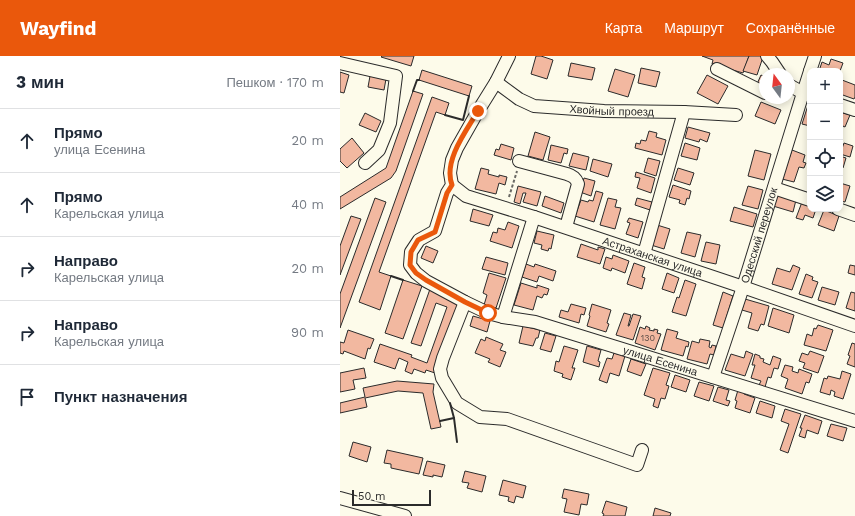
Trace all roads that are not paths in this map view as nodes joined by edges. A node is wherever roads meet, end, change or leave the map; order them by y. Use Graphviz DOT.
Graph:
graph roads {
  1 [pos="509,56"];
  2 [pos="767,56"];
  3 [pos="815,56"];
  4 [pos="340,63"];
  5 [pos="776,68"];
  6 [pos="811,68"];
  7 [pos="717,69"];
  8 [pos="496,82"];
  9 [pos="795,88"];
  10 [pos="759,90"];
  11 [pos="806,94"];
  12 [pos="843,106"];
  13 [pos="855,110"];
  14 [pos="684,112"];
  15 [pos="736,115"];
  16 [pos="519,161"];
  17 [pos="365,163"];
  18 [pos="452,185"];
  19 [pos="774,188"];
  20 [pos="807,199"];
  21 [pos="843,211"];
  22 [pos="855,215"];
  23 [pos="534,217"];
  24 [pos="566,227"];
  25 [pos="644,254"];
  26 [pos="743,287"];
  27 [pos="465,302"];
  28 [pos="503,317"];
  29 [pos="855,326"];
  30 [pos="713,377"];
  31 [pos="855,421"];
  32 [pos="642,450"];
  33 [pos="340,498"];
  34 [pos="405,516"];
  1 -- 8 [label="street"];
  2 -- 5 [label="street"];
  3 -- 6 [label="street, Одесский переулок"];
  4 -- 17 [label="street"];
  7 -- 10 [label="street"];
  8 -- 14 [label="street, Хвойный проезд"];
  8 -- 18 [label="street"];
  9 -- 11 [label="street"];
  11 -- 19 [label="street, Одесский переулок"];
  12 -- 13 [label="street"];
  14 -- 15 [label="street, Хвойный проезд"];
  14 -- 25 [label="street"];
  16 -- 24 [label="street"];
  18 -- 23 [label="street, Астраханская улица"];
  18 -- 27 [label="street, улица Есенина"];
  19 -- 20 [label="street"];
  19 -- 26 [label="street, Одесский переулок"];
  21 -- 22 [label="street"];
  23 -- 24 [label="street, Астраханская улица"];
  23 -- 28 [label="street"];
  24 -- 25 [label="street, Астраханская улица"];
  25 -- 26 [label="street, Астраханская улица"];
  26 -- 29 [label="street, Астраханская улица"];
  26 -- 30 [label="street, Одесский переулок"];
  27 -- 28 [label="street, улица Есенина"];
  27 -- 32 [label="street"];
  28 -- 30 [label="street, улица Есенина"];
  30 -- 31 [label="street, улица Есенина"];
  33 -- 34 [label="street"];
}
